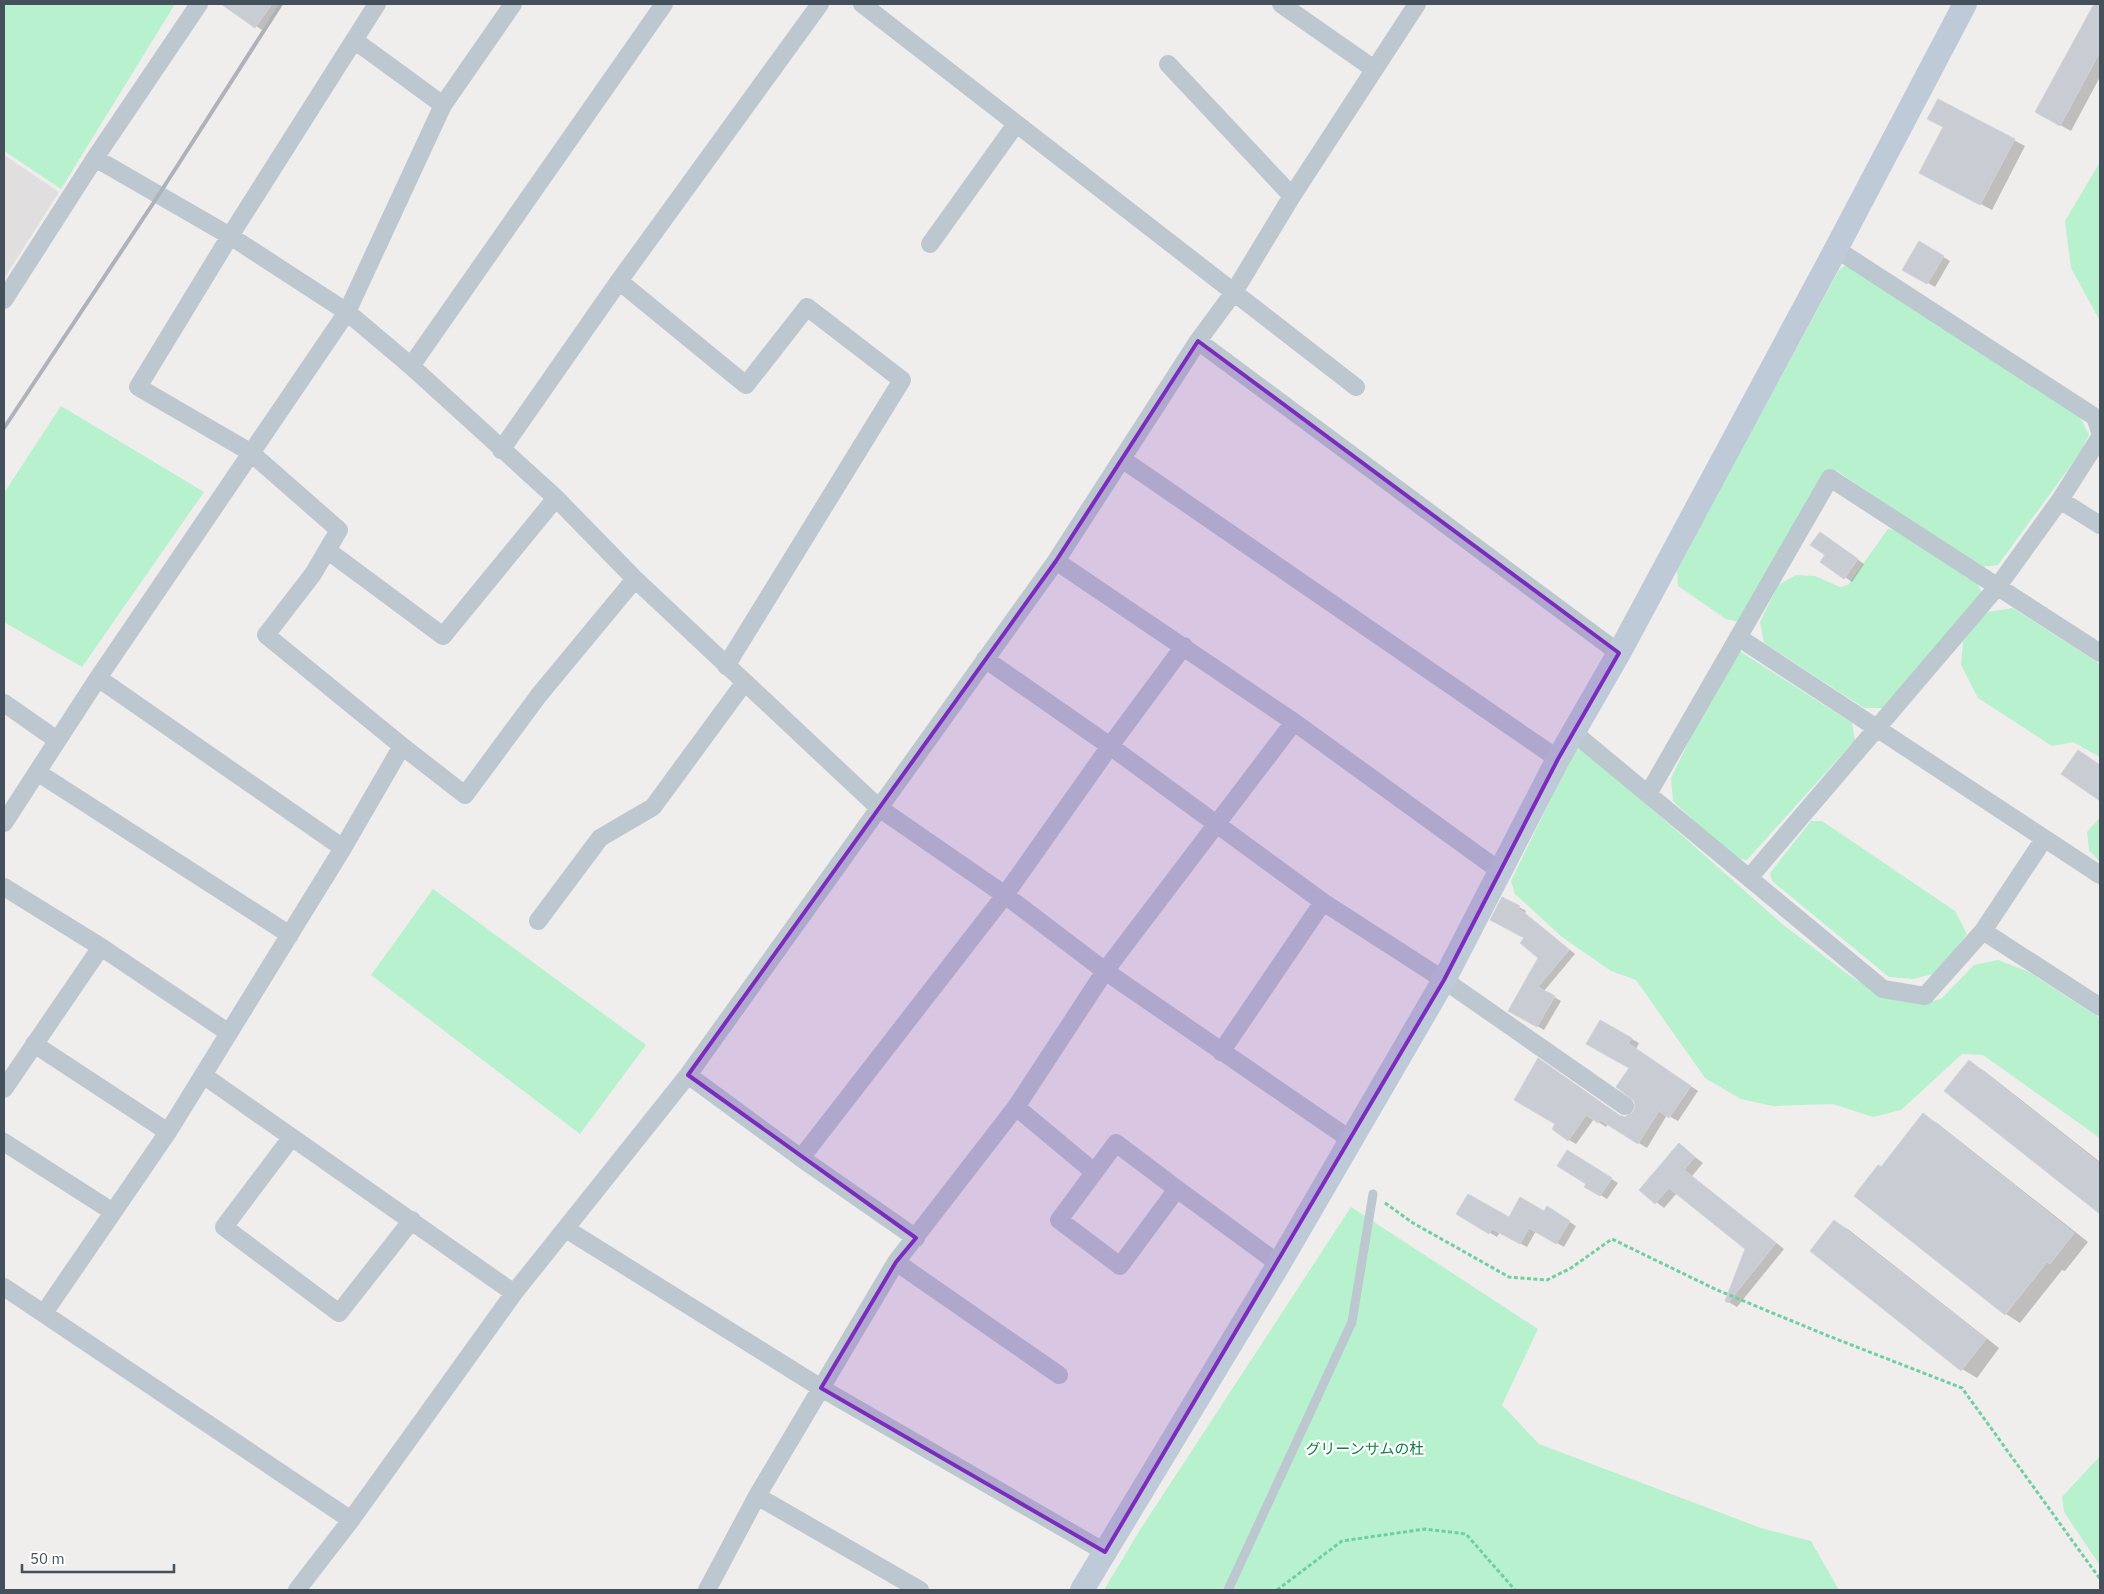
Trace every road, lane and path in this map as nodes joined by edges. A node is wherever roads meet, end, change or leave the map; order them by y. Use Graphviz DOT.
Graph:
graph roads {
  1 [pos="199,4"];
  2 [pos="377,4"];
  3 [pos="513,4"];
  4 [pos="664,4"];
  5 [pos="820,4"];
  6 [pos="862,4"];
  7 [pos="1281,4"];
  8 [pos="1417,4"];
  9 [pos="1965,4"];
  10 [pos="354,40"];
  11 [pos="1168,64"];
  12 [pos="1374,69"];
  13 [pos="443,105"];
  14 [pos="1016,124"];
  15 [pos="95,158"];
  16 [pos="1292,196"];
  17 [pos="230,236"];
  18 [pos="930,244"];
  19 [pos="1836,249"];
  20 [pos="619,282"];
  21 [pos="1234,292"];
  22 [pos="4,300"];
  23 [pos="347,312"];
  24 [pos="1198,341"];
  25 [pos="411,366"];
  26 [pos="1356,387"];
  27 [pos="2100,432"];
  28 [pos="2100,436"];
  29 [pos="501,450"];
  30 [pos="250,452"];
  31 [pos="1122,458"];
  32 [pos="556,498"];
  33 [pos="2060,500"];
  34 [pos="2100,525"];
  35 [pos="327,550"];
  36 [pos="1056,561"];
  37 [pos="635,580"];
  38 [pos="1998,586"];
  39 [pos="1738,637"];
  40 [pos="1184,646"];
  41 [pos="1619,653"];
  42 [pos="2100,653"];
  43 [pos="985,659"];
  44 [pos="726,666"];
  45 [pos="98,678"];
  46 [pos="744,682"];
  47 [pos="4,703"];
  48 [pos="1294,722"];
  49 [pos="1876,728"];
  50 [pos="1573,732"];
  51 [pos="57,740"];
  52 [pos="402,746"];
  53 [pos="1110,746"];
  54 [pos="1558,759"];
  55 [pos="37,772"];
  56 [pos="1648,794"];
  57 [pos="879,808"];
  58 [pos="4,823"];
  59 [pos="1217,824"];
  60 [pos="2044,839"];
  61 [pos="343,848"];
  62 [pos="1500,871"];
  63 [pos="2100,875"];
  64 [pos="1749,878"];
  65 [pos="4,887"];
  66 [pos="1005,895"];
  67 [pos="1323,902"];
  68 [pos="538,921"];
  69 [pos="1983,931"];
  70 [pos="290,935"];
  71 [pos="100,947"];
  72 [pos="1105,971"];
  73 [pos="1444,980"];
  74 [pos="2100,1007"];
  75 [pos="229,1033"];
  76 [pos="34,1044"];
  77 [pos="1221,1052"];
  78 [pos="203,1075"];
  79 [pos="688,1075"];
  80 [pos="4,1089"];
  81 [pos="1625,1106"];
  82 [pos="1016,1107"];
  83 [pos="168,1132"];
  84 [pos="291,1138"];
  85 [pos="1351,1140"];
  86 [pos="4,1142"];
  87 [pos="801,1158"];
  88 [pos="1094,1172"];
  89 [pos="1177,1189"];
  90 [pos="1373,1194"];
  91 [pos="113,1212"];
  92 [pos="412,1220"];
  93 [pos="566,1229"];
  94 [pos="916,1238"];
  95 [pos="896,1262"];
  96 [pos="1279,1264"];
  97 [pos="4,1287"];
  98 [pos="514,1293"];
  99 [pos="44,1313"];
  100 [pos="1060,1374"];
  101 [pos="820,1388"];
  102 [pos="757,1496"];
  103 [pos="351,1520"];
  104 [pos="1105,1552"];
  105 [pos="2100,1580"];
  106 [pos="297,1590"];
  107 [pos="707,1590"];
  108 [pos="920,1590"];
  109 [pos="1082,1590"];
  110 [pos="1228,1590"];
  111 [pos="1277,1590"];
  112 [pos="1515,1590"];
  1 -- 15 [label="street"];
  2 -- 10 [label="street"];
  3 -- 13 [label="street"];
  4 -- 25 [label="street"];
  5 -- 20 [label="street"];
  6 -- 14 [label="street"];
  7 -- 12 [label="street"];
  8 -- 12 [label="street"];
  9 -- 19 [label="street"];
  10 -- 13 [label="street"];
  10 -- 17 [label="street"];
  11 -- 16 [label="street"];
  12 -- 16 [label="street"];
  13 -- 23 [label="street"];
  14 -- 18 [label="street"];
  14 -- 21 [label="street"];
  15 -- 17 [label="street"];
  15 -- 22 [label="street"];
  16 -- 21 [label="street"];
  17 -- 23 [label="street"];
  17 -- 30 [label="street"];
  19 -- 27 [label="street"];
  19 -- 41 [label="street"];
  20 -- 29 [label="street"];
  20 -- 44 [label="street"];
  21 -- 24 [label="street"];
  21 -- 26 [label="street"];
  23 -- 25 [label="street"];
  23 -- 30 [label="street"];
  24 -- 31 [label="street"];
  24 -- 41 [label="street"];
  25 -- 29 [label="street"];
  28 -- 33 [label="street"];
  29 -- 32 [label="street"];
  30 -- 35 [label="street"];
  30 -- 45 [label="street"];
  31 -- 36 [label="street"];
  31 -- 54 [label="street"];
  32 -- 35 [label="street"];
  32 -- 37 [label="street"];
  33 -- 34 [label="street"];
  33 -- 38 [label="street"];
  35 -- 52 [label="street"];
  36 -- 40 [label="street"];
  36 -- 43 [label="street"];
  37 -- 44 [label="street"];
  37 -- 52 [label="street"];
  38 -- 39 [label="street"];
  38 -- 42 [label="street"];
  38 -- 49 [label="street"];
  39 -- 49 [label="street"];
  39 -- 56 [label="street"];
  40 -- 48 [label="street"];
  40 -- 53 [label="street"];
  41 -- 50 [label="street"];
  43 -- 53 [label="street"];
  43 -- 57 [label="street"];
  44 -- 46 [label="street"];
  45 -- 51 [label="street"];
  45 -- 61 [label="street"];
  46 -- 57 [label="street"];
  46 -- 68 [label="street"];
  47 -- 51 [label="street"];
  48 -- 59 [label="street"];
  48 -- 62 [label="street"];
  49 -- 60 [label="street"];
  49 -- 64 [label="street"];
  50 -- 54 [label="street"];
  50 -- 56 [label="street"];
  51 -- 55 [label="street"];
  52 -- 61 [label="street"];
  53 -- 59 [label="street"];
  53 -- 66 [label="street"];
  54 -- 62 [label="street"];
  55 -- 58 [label="street"];
  55 -- 70 [label="street"];
  56 -- 64 [label="street"];
  57 -- 66 [label="street"];
  57 -- 79 [label="street"];
  59 -- 67 [label="street"];
  59 -- 72 [label="street"];
  60 -- 63 [label="street"];
  60 -- 69 [label="street"];
  61 -- 70 [label="street"];
  62 -- 73 [label="street"];
  64 -- 69 [label="street"];
  65 -- 71 [label="street"];
  66 -- 72 [label="street"];
  66 -- 87 [label="street"];
  67 -- 73 [label="street"];
  67 -- 77 [label="street"];
  69 -- 74 [label="street"];
  70 -- 75 [label="street"];
  71 -- 75 [label="street"];
  71 -- 76 [label="street"];
  72 -- 77 [label="street"];
  72 -- 82 [label="street"];
  73 -- 81 [label="street"];
  73 -- 85 [label="street"];
  75 -- 78 [label="street"];
  76 -- 80 [label="street"];
  76 -- 83 [label="street"];
  77 -- 85 [label="street"];
  78 -- 83 [label="street"];
  78 -- 84 [label="street"];
  79 -- 87 [label="street"];
  79 -- 93 [label="street"];
  82 -- 88 [label="street"];
  82 -- 94 [label="street"];
  83 -- 91 [label="street"];
  84 -- 92 [label="street"];
  84 -- 92 [label="street"];
  85 -- 96 [label="street"];
  86 -- 91 [label="street"];
  87 -- 94 [label="street"];
  88 -- 89 [label="street"];
  88 -- 89 [label="street"];
  89 -- 96 [label="street"];
  90 -- 105 [label="path"];
  90 -- 110 [label="lane"];
  91 -- 99 [label="street"];
  92 -- 98 [label="street"];
  93 -- 98 [label="street"];
  93 -- 101 [label="street"];
  94 -- 95 [label="street"];
  95 -- 100 [label="street"];
  95 -- 101 [label="street"];
  96 -- 104 [label="street"];
  97 -- 99 [label="street"];
  98 -- 103 [label="street"];
  99 -- 103 [label="street"];
  101 -- 102 [label="street"];
  101 -- 104 [label="street"];
  102 -- 107 [label="street"];
  102 -- 108 [label="street"];
  103 -- 106 [label="street"];
  104 -- 109 [label="street"];
  111 -- 112 [label="path"];
}
